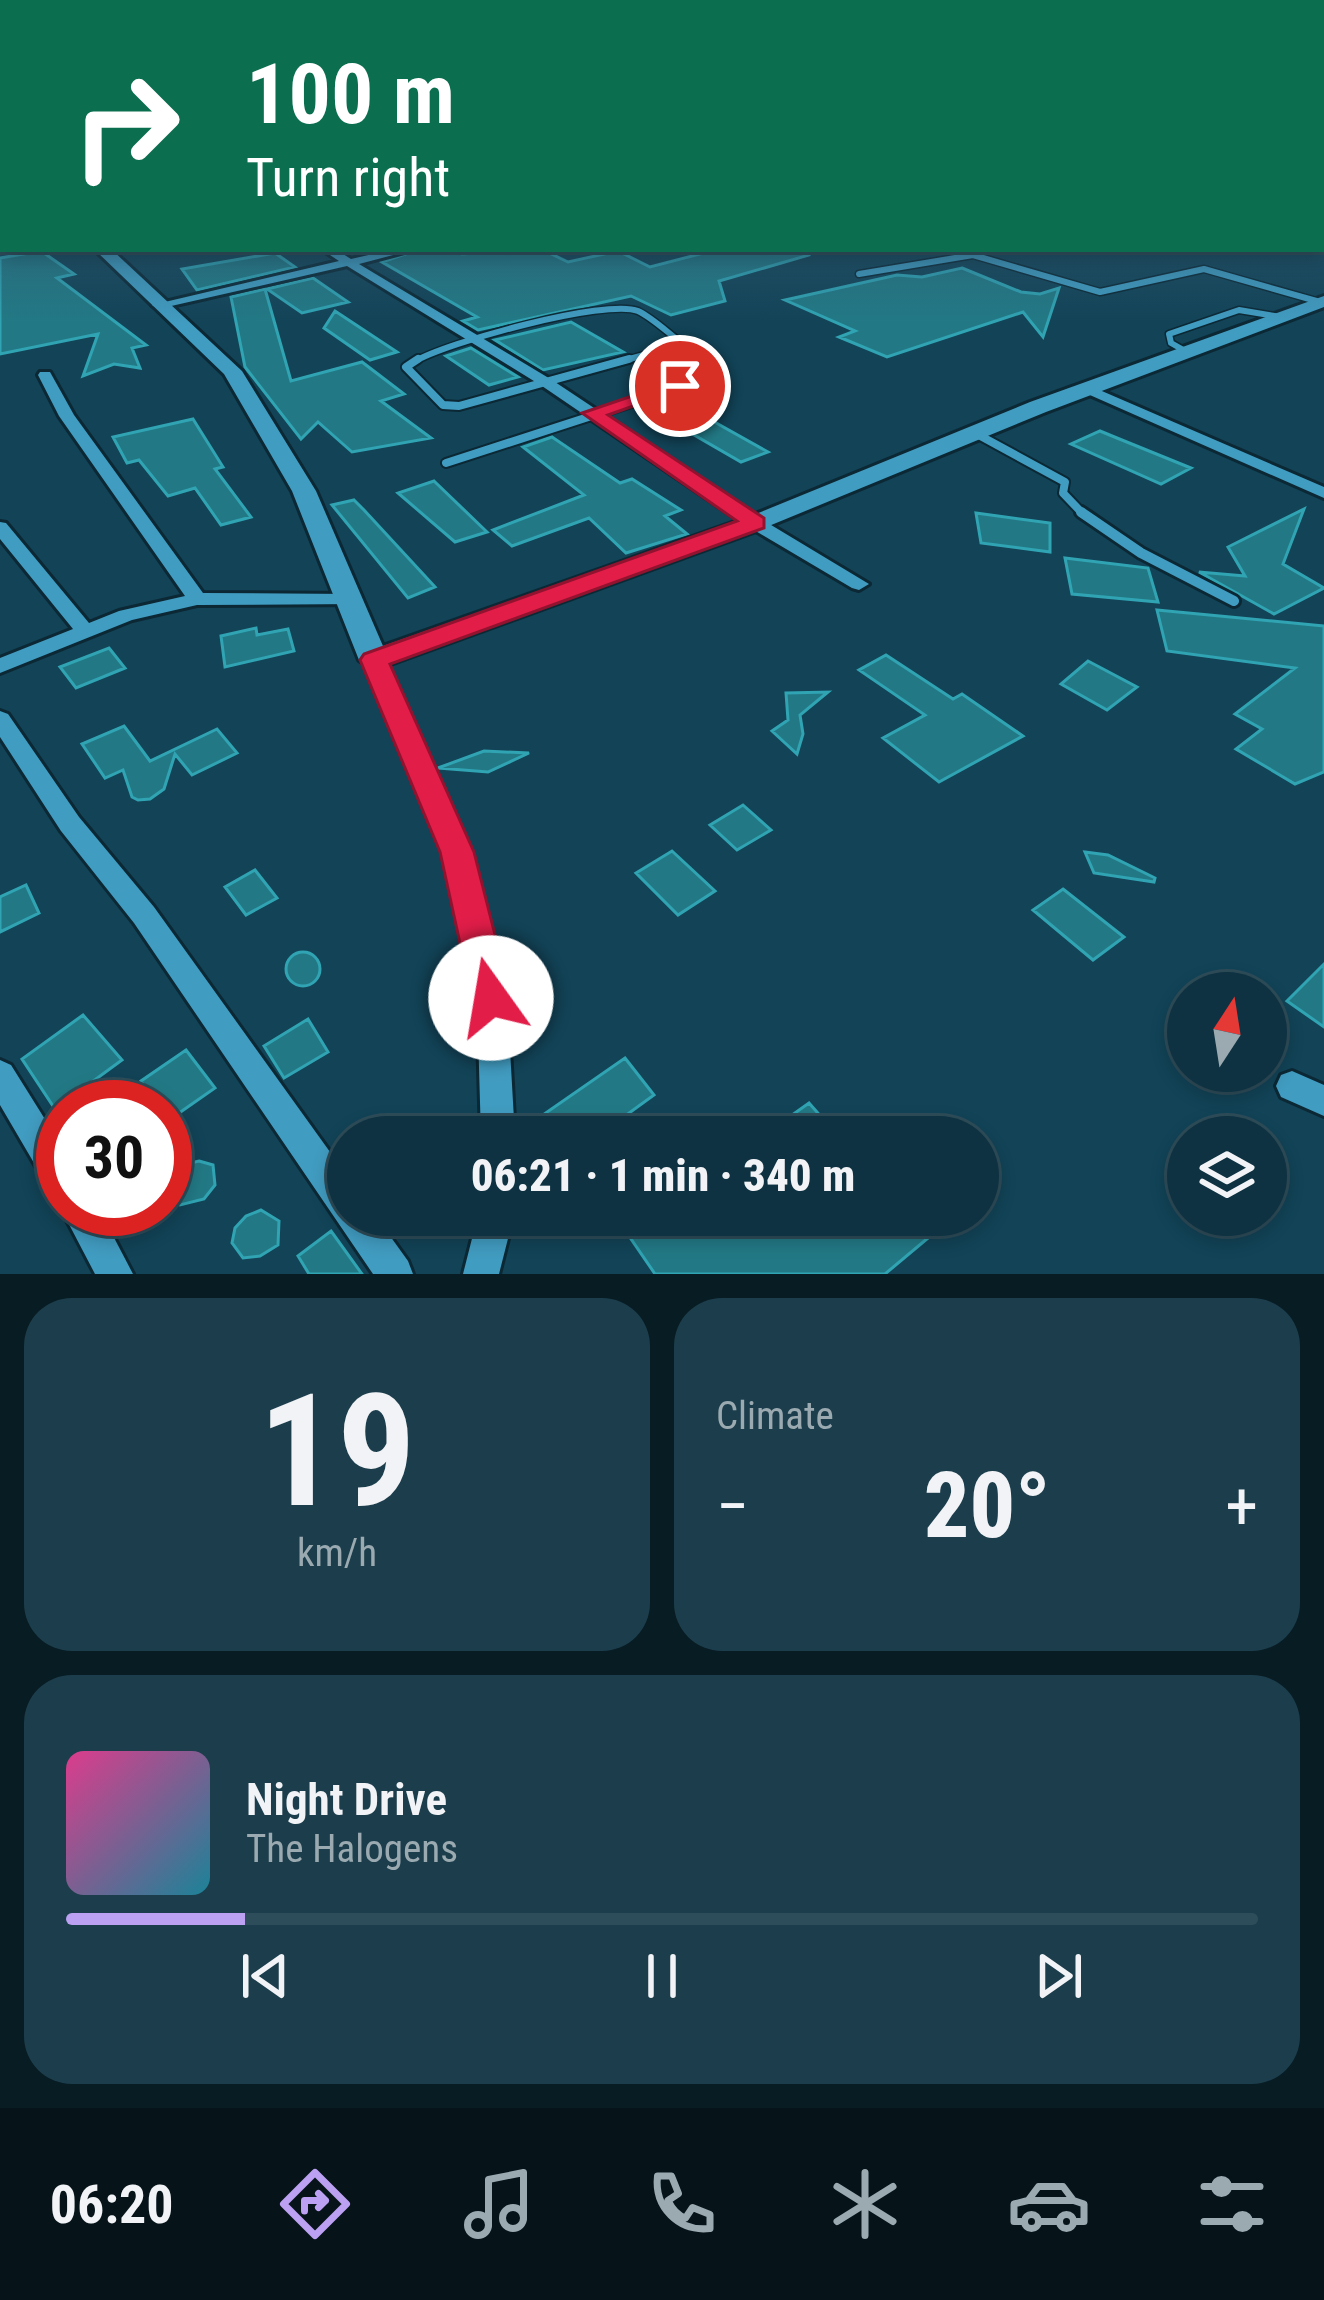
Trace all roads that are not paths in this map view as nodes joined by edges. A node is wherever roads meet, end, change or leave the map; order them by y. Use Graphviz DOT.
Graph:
graph roads {
  1 [pos="105,252"];
  2 [pos="332,252"];
  3 [pos="397,252"];
  4 [pos="348,263"];
  5 [pos="860,274"];
  6 [pos="1322,302"];
  7 [pos="158,305"];
  8 [pos="475,340"];
  9 [pos="724,373"];
  10 [pos="45,375"];
  11 [pos="548,383"];
  12 [pos="1088,389"];
  13 [pos="592,413"];
  14 [pos="975,433"];
  15 [pos="446,463"];
  16 [pos="1324,493"];
  17 [pos="755,523"];
  18 [pos="0,527"];
  19 [pos="859,584"];
  20 [pos="197,599"];
  21 [pos="350,600"];
  22 [pos="1234,601"];
  23 [pos="86,632"];
  24 [pos="374,660"];
  25 [pos="0,666"];
  26 [pos="0,719"];
  27 [pos="0,1075"];
  28 [pos="1292,1087"];
  29 [pos="1324,1101"];
  30 [pos="497,1116"];
  31 [pos="36,1135"];
  32 [pos="327,1178"];
  33 [pos="94,1236"];
  34 [pos="368,1236"];
  35 [pos="491,1236"];
  36 [pos="115,1274"];
  37 [pos="395,1274"];
  38 [pos="481,1274"];
  1 -- 7 [label="street"];
  2 -- 4 [label="street"];
  3 -- 4 [label="street"];
  4 -- 7 [label="street"];
  4 -- 8 [label="street"];
  5 -- 6 [label="lane"];
  6 -- 12 [label="street"];
  7 -- 21 [label="street"];
  8 -- 11 [label="street"];
  8 -- 11 [label="lane"];
  8 -- 11 [label="lane"];
  9 -- 13 [label="lane"];
  10 -- 20 [label="street"];
  11 -- 13 [label="street"];
  12 -- 14 [label="street"];
  12 -- 16 [label="street"];
  13 -- 15 [label="lane"];
  13 -- 17 [label="street"];
  14 -- 17 [label="street"];
  14 -- 22 [label="lane"];
  17 -- 19 [label="street"];
  17 -- 24 [label="street"];
  18 -- 23 [label="street"];
  20 -- 21 [label="street"];
  20 -- 23 [label="street"];
  21 -- 24 [label="street"];
  23 -- 25 [label="street"];
  24 -- 30 [label="street"];
  26 -- 32 [label="street"];
  27 -- 31 [label="street"];
  28 -- 29 [label="street"];
  33 -- 36 [label="street"];
  34 -- 37 [label="street"];
  35 -- 38 [label="street"];
}
